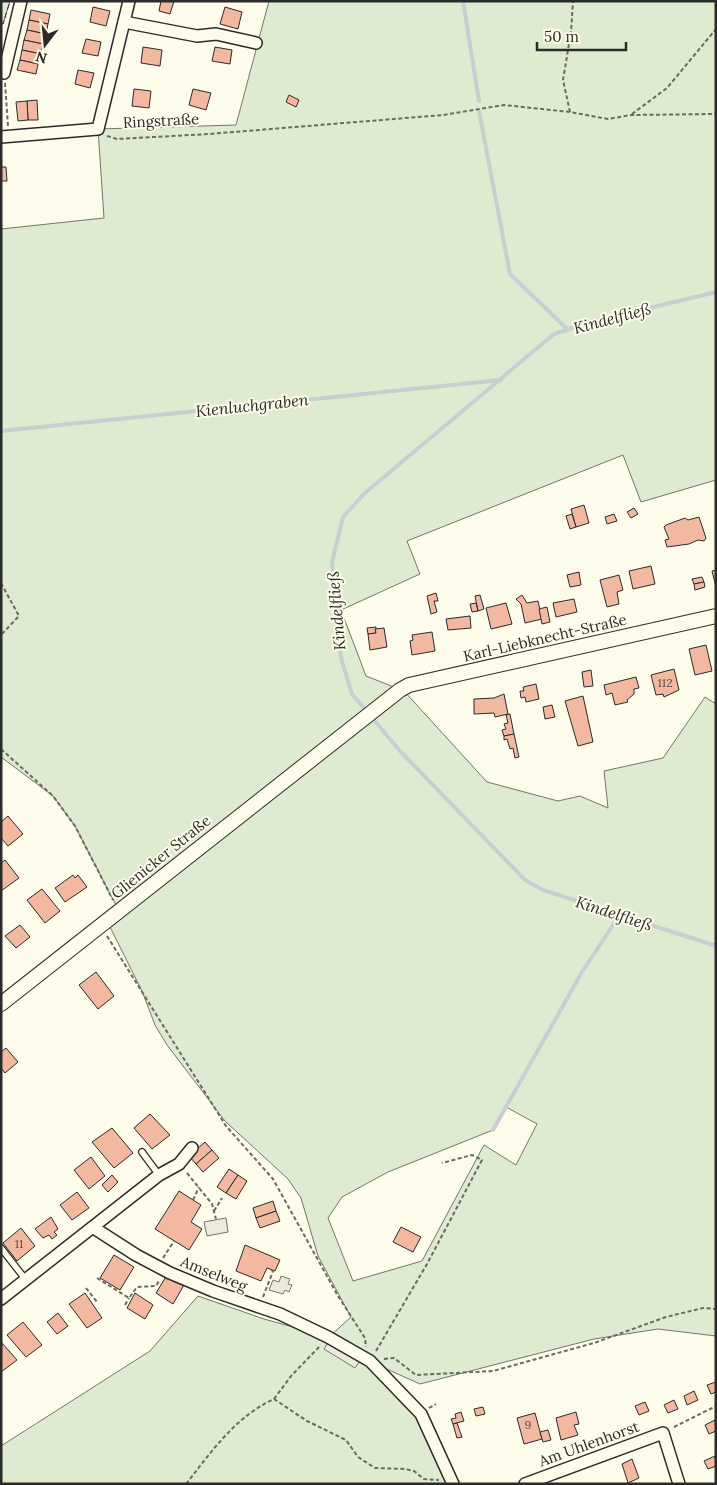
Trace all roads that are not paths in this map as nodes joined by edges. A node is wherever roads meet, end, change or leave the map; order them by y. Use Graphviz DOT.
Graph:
graph roads {
  1 [pos="21,1"];
  2 [pos="129,1"];
  3 [pos="124,22"];
  4 [pos="256,43"];
  5 [pos="4,73"];
  6 [pos="5,137"];
  7 [pos="716,616"];
  8 [pos="341,734"];
  9 [pos="1,1004"];
  10 [pos="192,1148"];
  11 [pos="142,1152"];
  12 [pos="160,1175"];
  13 [pos="94,1228"];
  14 [pos="1,1248"];
  15 [pos="26,1280"];
  16 [pos="1,1299"];
  17 [pos="452,1482"];
  18 [pos="525,1484"];
  19 [pos="679,1484"];
  1 -- 5 [label="street"];
  2 -- 3 [label="street"];
  3 -- 4 [label="street"];
  3 -- 6 [label="street"];
  7 -- 8 [label="street, Karl-Liebknecht-Straße"];
  8 -- 9 [label="street, Glienicker Straße"];
  10 -- 12 [label="street"];
  11 -- 12 [label="lane"];
  12 -- 13 [label="street"];
  13 -- 15 [label="street"];
  13 -- 17 [label="street, Amselweg"];
  14 -- 15 [label="lane"];
  15 -- 16 [label="street"];
  18 -- 19 [label="street, Am Uhlenhorst"];
}
